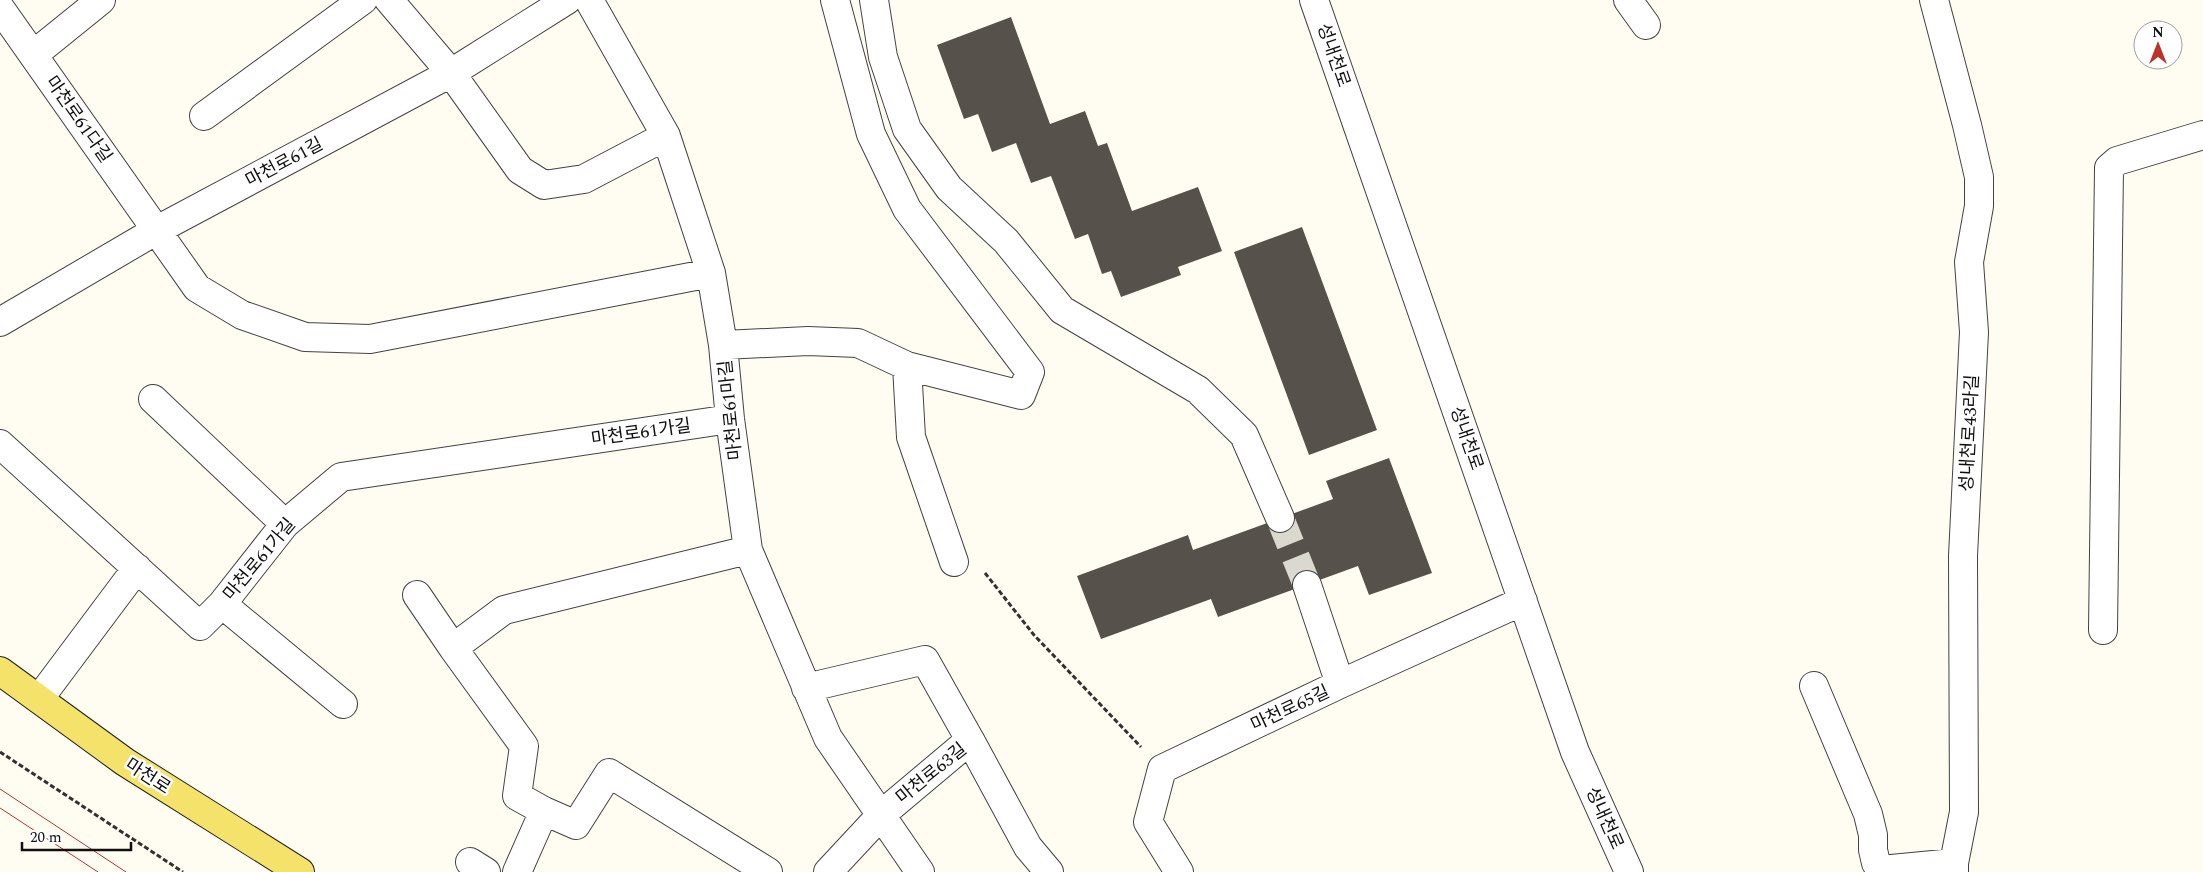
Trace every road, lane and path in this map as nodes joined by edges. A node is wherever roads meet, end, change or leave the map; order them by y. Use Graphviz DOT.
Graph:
graph roads {
  1 [pos="101,0"];
  2 [pos="363,0"];
  3 [pos="389,0"];
  4 [pos="567,0"];
  5 [pos="589,0"];
  6 [pos="835,0"];
  7 [pos="874,0"];
  8 [pos="1314,0"];
  9 [pos="1628,0"];
  10 [pos="1934,0"];
  11 [pos="0,8"];
  12 [pos="1646,25"];
  13 [pos="33,55"];
  14 [pos="451,73"];
  15 [pos="204,116"];
  16 [pos="2203,134"];
  17 [pos="666,136"];
  18 [pos="157,230"];
  19 [pos="711,273"];
  20 [pos="0,322"];
  21 [pos="723,345"];
  22 [pos="907,366"];
  23 [pos="153,399"];
  24 [pos="730,419"];
  25 [pos="0,444"];
  26 [pos="1280,518"];
  27 [pos="285,524"];
  28 [pos="748,550"];
  29 [pos="954,562"];
  30 [pos="137,568"];
  31 [pos="983,571"];
  32 [pos="1307,585"];
  33 [pos="417,595"];
  34 [pos="1523,601"];
  35 [pos="222,604"];
  36 [pos="2103,630"];
  37 [pos="453,648"];
  38 [pos="0,671"];
  39 [pos="1340,684"];
  40 [pos="1814,686"];
  41 [pos="806,688"];
  42 [pos="39,699"];
  43 [pos="343,704"];
  44 [pos="970,740"];
  45 [pos="0,752"];
  46 [pos="1162,769"];
  47 [pos="544,811"];
  48 [pos="882,814"];
  49 [pos="1954,868"];
  50 [pos="183,872"];
  51 [pos="300,872"];
  52 [pos="517,872"];
  53 [pos="768,872"];
  54 [pos="828,872"];
  55 [pos="920,872"];
  56 [pos="1049,872"];
  57 [pos="1179,872"];
  58 [pos="1629,872"];
  1 -- 13 [label="street"];
  2 -- 15 [label="street"];
  3 -- 14 [label="street"];
  4 -- 14 [label="street, 마천로61길"];
  5 -- 17 [label="street, 마천로61마길"];
  6 -- 22 [label="street"];
  7 -- 26 [label="street"];
  8 -- 34 [label="street, 성내천로"];
  9 -- 12 [label="street"];
  10 -- 49 [label="street, 성내천로43라길"];
  11 -- 13 [label="street, 마천로61다길"];
  13 -- 18 [label="street, 마천로61다길"];
  14 -- 17 [label="street"];
  14 -- 18 [label="street, 마천로61길"];
  16 -- 36 [label="street"];
  17 -- 19 [label="street, 마천로61마길"];
  18 -- 19 [label="street, 마천로61다길"];
  18 -- 20 [label="street, 마천로61길"];
  19 -- 21 [label="street, 마천로61마길"];
  21 -- 22 [label="street"];
  21 -- 24 [label="street, 마천로61마길"];
  22 -- 29 [label="street"];
  23 -- 27 [label="street"];
  24 -- 27 [label="street, 마천로61가길"];
  24 -- 28 [label="street, 마천로61마길"];
  25 -- 30 [label="street, 마천로61가길"];
  27 -- 35 [label="street, 마천로61가길"];
  28 -- 37 [label="street"];
  28 -- 41 [label="street, 마천로61마길"];
  30 -- 35 [label="street, 마천로61가길"];
  30 -- 42 [label="street"];
  31 -- 46 [label="path"];
  32 -- 39 [label="street"];
  33 -- 37 [label="street"];
  34 -- 39 [label="street, 마천로65길"];
  34 -- 58 [label="street, 성내천로"];
  35 -- 43 [label="street"];
  37 -- 47 [label="street"];
  38 -- 42 [label="main road, 마천로"];
  39 -- 46 [label="street, 마천로65길"];
  40 -- 49 [label="street"];
  41 -- 44 [label="street"];
  41 -- 48 [label="street, 마천로61마길"];
  42 -- 51 [label="main road, 마천로"];
  44 -- 48 [label="street, 마천로63길"];
  44 -- 56 [label="street, 마천로63길"];
  45 -- 50 [label="path"];
  46 -- 57 [label="street"];
  47 -- 52 [label="street"];
  47 -- 53 [label="street"];
  48 -- 54 [label="street, 마천로63길"];
  48 -- 55 [label="street, 마천로61마길"];
}
